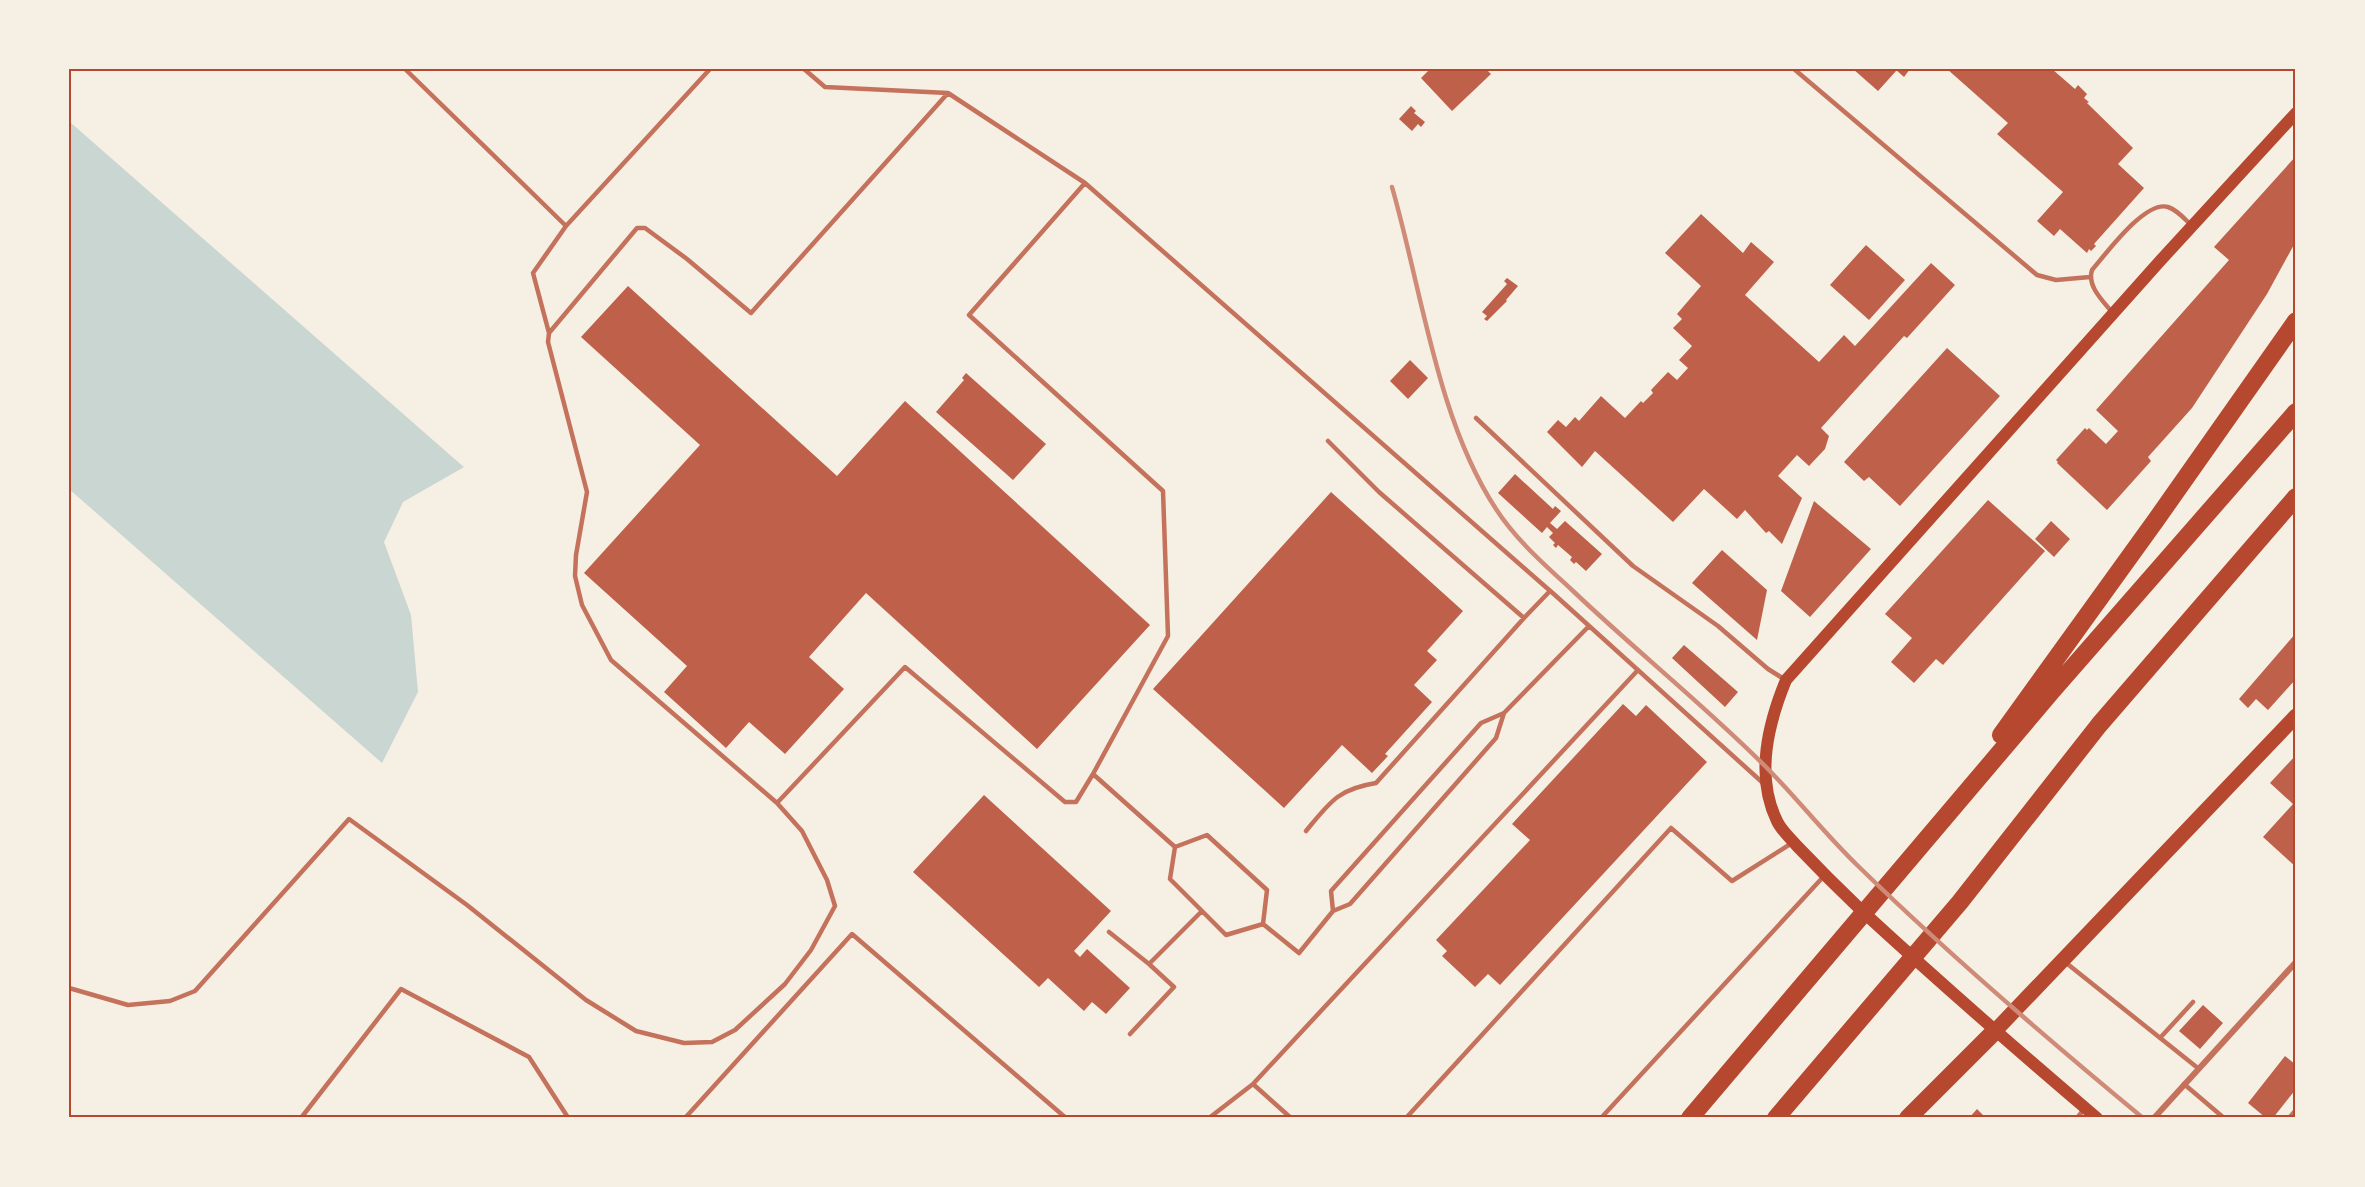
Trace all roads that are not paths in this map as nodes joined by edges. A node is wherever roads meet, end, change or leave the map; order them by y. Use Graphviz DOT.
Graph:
graph roads {
  1 [pos="405,69"];
  2 [pos="710,69"];
  3 [pos="804,69"];
  4 [pos="1794,69"];
  5 [pos="948,93"];
  6 [pos="2296,114"];
  7 [pos="1085,183"];
  8 [pos="566,226"];
  9 [pos="2192,226"];
  10 [pos="2090,277"];
  11 [pos="2113,314"];
  12 [pos="2296,321"];
  13 [pos="549,333"];
  14 [pos="2296,412"];
  15 [pos="1476,418"];
  16 [pos="1328,441"];
  17 [pos="2296,496"];
  18 [pos="1550,591"];
  19 [pos="1524,618"];
  20 [pos="1589,626"];
  21 [pos="1638,670"];
  22 [pos="1786,680"];
  23 [pos="1504,713"];
  24 [pos="2296,716"];
  25 [pos="1093,774"];
  26 [pos="1767,787"];
  27 [pos="777,804"];
  28 [pos="1306,831"];
  29 [pos="1794,842"];
  30 [pos="1175,847"];
  31 [pos="1912,858"];
  32 [pos="1824,876"];
  33 [pos="1202,911"];
  34 [pos="1333,911"];
  35 [pos="1263,924"];
  36 [pos="1109,932"];
  37 [pos="2064,960"];
  38 [pos="2296,962"];
  39 [pos="1149,964"];
  40 [pos="69,988"];
  41 [pos="2193,1002"];
  42 [pos="1995,1031"];
  43 [pos="1130,1034"];
  44 [pos="2160,1038"];
  45 [pos="2199,1069"];
  46 [pos="1253,1084"];
  47 [pos="2184,1084"];
  48 [pos="2296,1110"];
  49 [pos="2081,1113"];
  50 [pos="301,1118"];
  51 [pos="566,1118"];
  52 [pos="685,1118"];
  53 [pos="1066,1118"];
  54 [pos="1209,1118"];
  55 [pos="1291,1118"];
  56 [pos="1406,1118"];
  57 [pos="1601,1118"];
  58 [pos="1690,1118"];
  59 [pos="1776,1118"];
  60 [pos="1908,1118"];
  61 [pos="2097,1118"];
  62 [pos="2154,1118"];
  63 [pos="2224,1118"];
  64 [pos="2289,1118"];
  1 -- 8 [label="lane"];
  2 -- 8 [label="lane"];
  3 -- 5 [label="lane"];
  4 -- 10 [label="lane"];
  5 -- 7 [label="lane"];
  5 -- 13 [label="lane"];
  6 -- 9 [label="main road"];
  7 -- 18 [label="lane"];
  7 -- 25 [label="lane"];
  8 -- 13 [label="lane"];
  9 -- 10 [label="lane"];
  9 -- 11 [label="main road"];
  10 -- 11 [label="lane"];
  11 -- 22 [label="main road"];
  12 -- 31 [label="highway"];
  13 -- 27 [label="lane"];
  14 -- 31 [label="highway"];
  15 -- 22 [label="lane"];
  16 -- 19 [label="lane"];
  17 -- 59 [label="highway"];
  18 -- 19 [label="lane"];
  18 -- 20 [label="lane"];
  19 -- 28 [label="lane"];
  20 -- 21 [label="lane"];
  20 -- 23 [label="lane"];
  21 -- 26 [label="lane"];
  21 -- 46 [label="lane"];
  22 -- 26 [label="main road"];
  23 -- 34 [label="lane"];
  23 -- 34 [label="lane"];
  24 -- 37 [label="main road"];
  25 -- 27 [label="lane"];
  25 -- 30 [label="lane"];
  26 -- 29 [label="main road"];
  27 -- 40 [label="lane"];
  29 -- 32 [label="main road"];
  29 -- 56 [label="lane"];
  30 -- 33 [label="lane"];
  30 -- 35 [label="lane"];
  31 -- 58 [label="highway"];
  32 -- 42 [label="main road"];
  32 -- 57 [label="lane"];
  33 -- 35 [label="lane"];
  33 -- 39 [label="lane"];
  34 -- 35 [label="lane"];
  36 -- 39 [label="lane"];
  37 -- 42 [label="main road"];
  37 -- 44 [label="lane"];
  38 -- 45 [label="street"];
  39 -- 43 [label="lane"];
  41 -- 44 [label="lane"];
  42 -- 49 [label="main road"];
  42 -- 60 [label="highway"];
  44 -- 45 [label="lane"];
  45 -- 47 [label="street"];
  46 -- 54 [label="lane"];
  46 -- 55 [label="lane"];
  47 -- 62 [label="street"];
  47 -- 63 [label="lane"];
  48 -- 64 [label="lane"];
  49 -- 61 [label="main road"];
  50 -- 51 [label="lane"];
  52 -- 53 [label="lane"];
}
